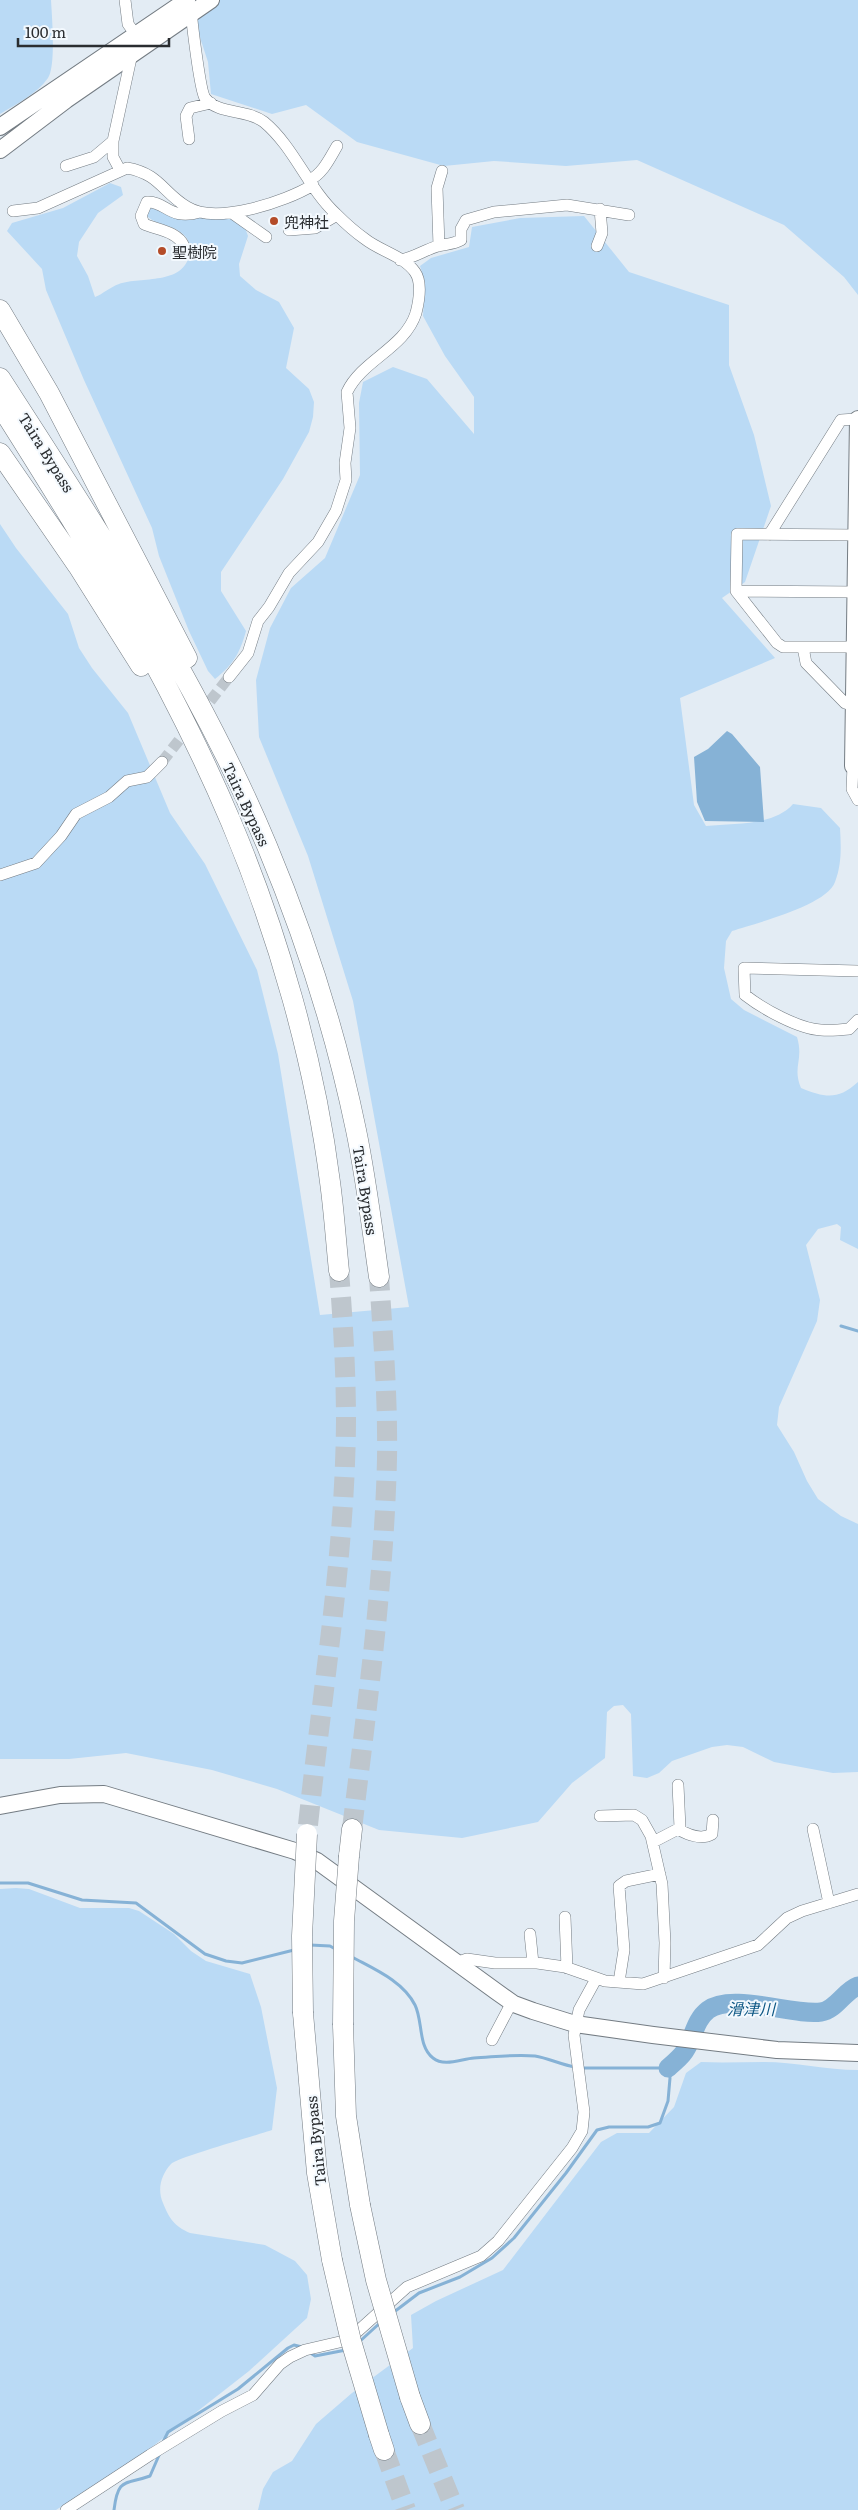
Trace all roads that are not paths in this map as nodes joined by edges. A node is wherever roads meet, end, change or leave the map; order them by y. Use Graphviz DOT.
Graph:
graph roads {
  1 [pos="125,0"];
  2 [pos="210,0"];
  3 [pos="190,4"];
  4 [pos="136,35"];
  5 [pos="130,56"];
  6 [pos="211,104"];
  7 [pos="0,127"];
  8 [pos="189,139"];
  9 [pos="113,141"];
  10 [pos="337,146"];
  11 [pos="0,150"];
  12 [pos="66,166"];
  13 [pos="120,170"];
  14 [pos="442,170"];
  15 [pos="311,182"];
  16 [pos="600,209"];
  17 [pos="13,211"];
  18 [pos="200,212"];
  19 [pos="232,213"];
  20 [pos="337,215"];
  21 [pos="629,215"];
  22 [pos="289,230"];
  23 [pos="266,237"];
  24 [pos="184,246"];
  25 [pos="439,246"];
  26 [pos="597,246"];
  27 [pos="400,260"];
  28 [pos="0,310"];
  29 [pos="0,378"];
  30 [pos="0,405"];
  31 [pos="857,419"];
  32 [pos="0,453"];
  33 [pos="857,480"];
  34 [pos="769,535"];
  35 [pos="857,535"];
  36 [pos="736,590"];
  37 [pos="856,592"];
  38 [pos="803,647"];
  39 [pos="856,648"];
  40 [pos="229,676"];
  41 [pos="856,707"];
  42 [pos="162,762"];
  43 [pos="855,766"];
  44 [pos="858,800"];
  45 [pos="246,861"];
  46 [pos="0,875"];
  47 [pos="858,971"];
  48 [pos="320,994"];
  49 [pos="858,1020"];
  50 [pos="339,1271"];
  51 [pos="379,1277"];
  52 [pos="678,1785"];
  53 [pos="0,1806"];
  54 [pos="600,1816"];
  55 [pos="713,1820"];
  56 [pos="352,1829"];
  57 [pos="678,1829"];
  58 [pos="813,1829"];
  59 [pos="308,1830"];
  60 [pos="653,1842"];
  61 [pos="660,1874"];
  62 [pos="858,1894"];
  63 [pos="829,1903"];
  64 [pos="566,1917"];
  65 [pos="530,1934"];
  66 [pos="456,1963"];
  67 [pos="532,1963"];
  68 [pos="567,1968"];
  69 [pos="664,1978"];
  70 [pos="596,1979"];
  71 [pos="620,1982"];
  72 [pos="512,2002"];
  73 [pos="576,2024"];
  74 [pos="492,2040"];
  75 [pos="858,2053"];
  76 [pos="420,2424"];
  77 [pos="382,2443"];
  78 [pos="66,2510"];
  1 -- 4 [label="street"];
  2 -- 3 [label="street"];
  3 -- 4 [label="street"];
  3 -- 5 [label="street"];
  3 -- 6 [label="street"];
  4 -- 5 [label="street"];
  4 -- 7 [label="street"];
  5 -- 9 [label="street"];
  5 -- 11 [label="street"];
  6 -- 8 [label="street"];
  6 -- 15 [label="street"];
  9 -- 12 [label="street"];
  9 -- 13 [label="street"];
  10 -- 15 [label="street"];
  13 -- 17 [label="street"];
  13 -- 18 [label="street"];
  14 -- 25 [label="street"];
  15 -- 19 [label="street"];
  15 -- 20 [label="street"];
  16 -- 21 [label="street"];
  16 -- 25 [label="street"];
  16 -- 26 [label="street"];
  18 -- 19 [label="street"];
  18 -- 24 [label="street"];
  19 -- 23 [label="street"];
  20 -- 22 [label="street"];
  20 -- 27 [label="street"];
  25 -- 27 [label="street"];
  27 -- 40 [label="street"];
  28 -- 48 [label="highway"];
  29 -- 48 [label="highway, Taira Bypass"];
  30 -- 45 [label="highway, Taira Bypass"];
  31 -- 33 [label="street"];
  31 -- 34 [label="street"];
  32 -- 45 [label="highway"];
  33 -- 35 [label="street"];
  34 -- 35 [label="street"];
  34 -- 36 [label="street"];
  35 -- 37 [label="street"];
  36 -- 37 [label="street"];
  36 -- 38 [label="street"];
  37 -- 39 [label="street"];
  38 -- 39 [label="street"];
  38 -- 41 [label="street"];
  39 -- 41 [label="street"];
  41 -- 43 [label="street"];
  42 -- 46 [label="street"];
  43 -- 44 [label="street"];
  45 -- 50 [label="highway, Taira Bypass"];
  47 -- 49 [label="street"];
  48 -- 51 [label="highway, Taira Bypass"];
  52 -- 57 [label="street"];
  53 -- 66 [label="street"];
  54 -- 60 [label="street"];
  55 -- 57 [label="street"];
  56 -- 76 [label="highway, bridge"];
  57 -- 60 [label="street"];
  58 -- 63 [label="street"];
  59 -- 77 [label="highway, Taira Bypass, bridge"];
  60 -- 61 [label="street"];
  61 -- 69 [label="street"];
  61 -- 71 [label="street"];
  62 -- 63 [label="street"];
  63 -- 69 [label="street"];
  64 -- 68 [label="street"];
  65 -- 67 [label="street"];
  66 -- 67 [label="street"];
  66 -- 72 [label="street"];
  67 -- 68 [label="street"];
  68 -- 70 [label="street"];
  69 -- 71 [label="street"];
  70 -- 71 [label="street"];
  70 -- 73 [label="street"];
  72 -- 73 [label="street"];
  72 -- 74 [label="street"];
  73 -- 75 [label="street"];
  73 -- 78 [label="street"];
}
